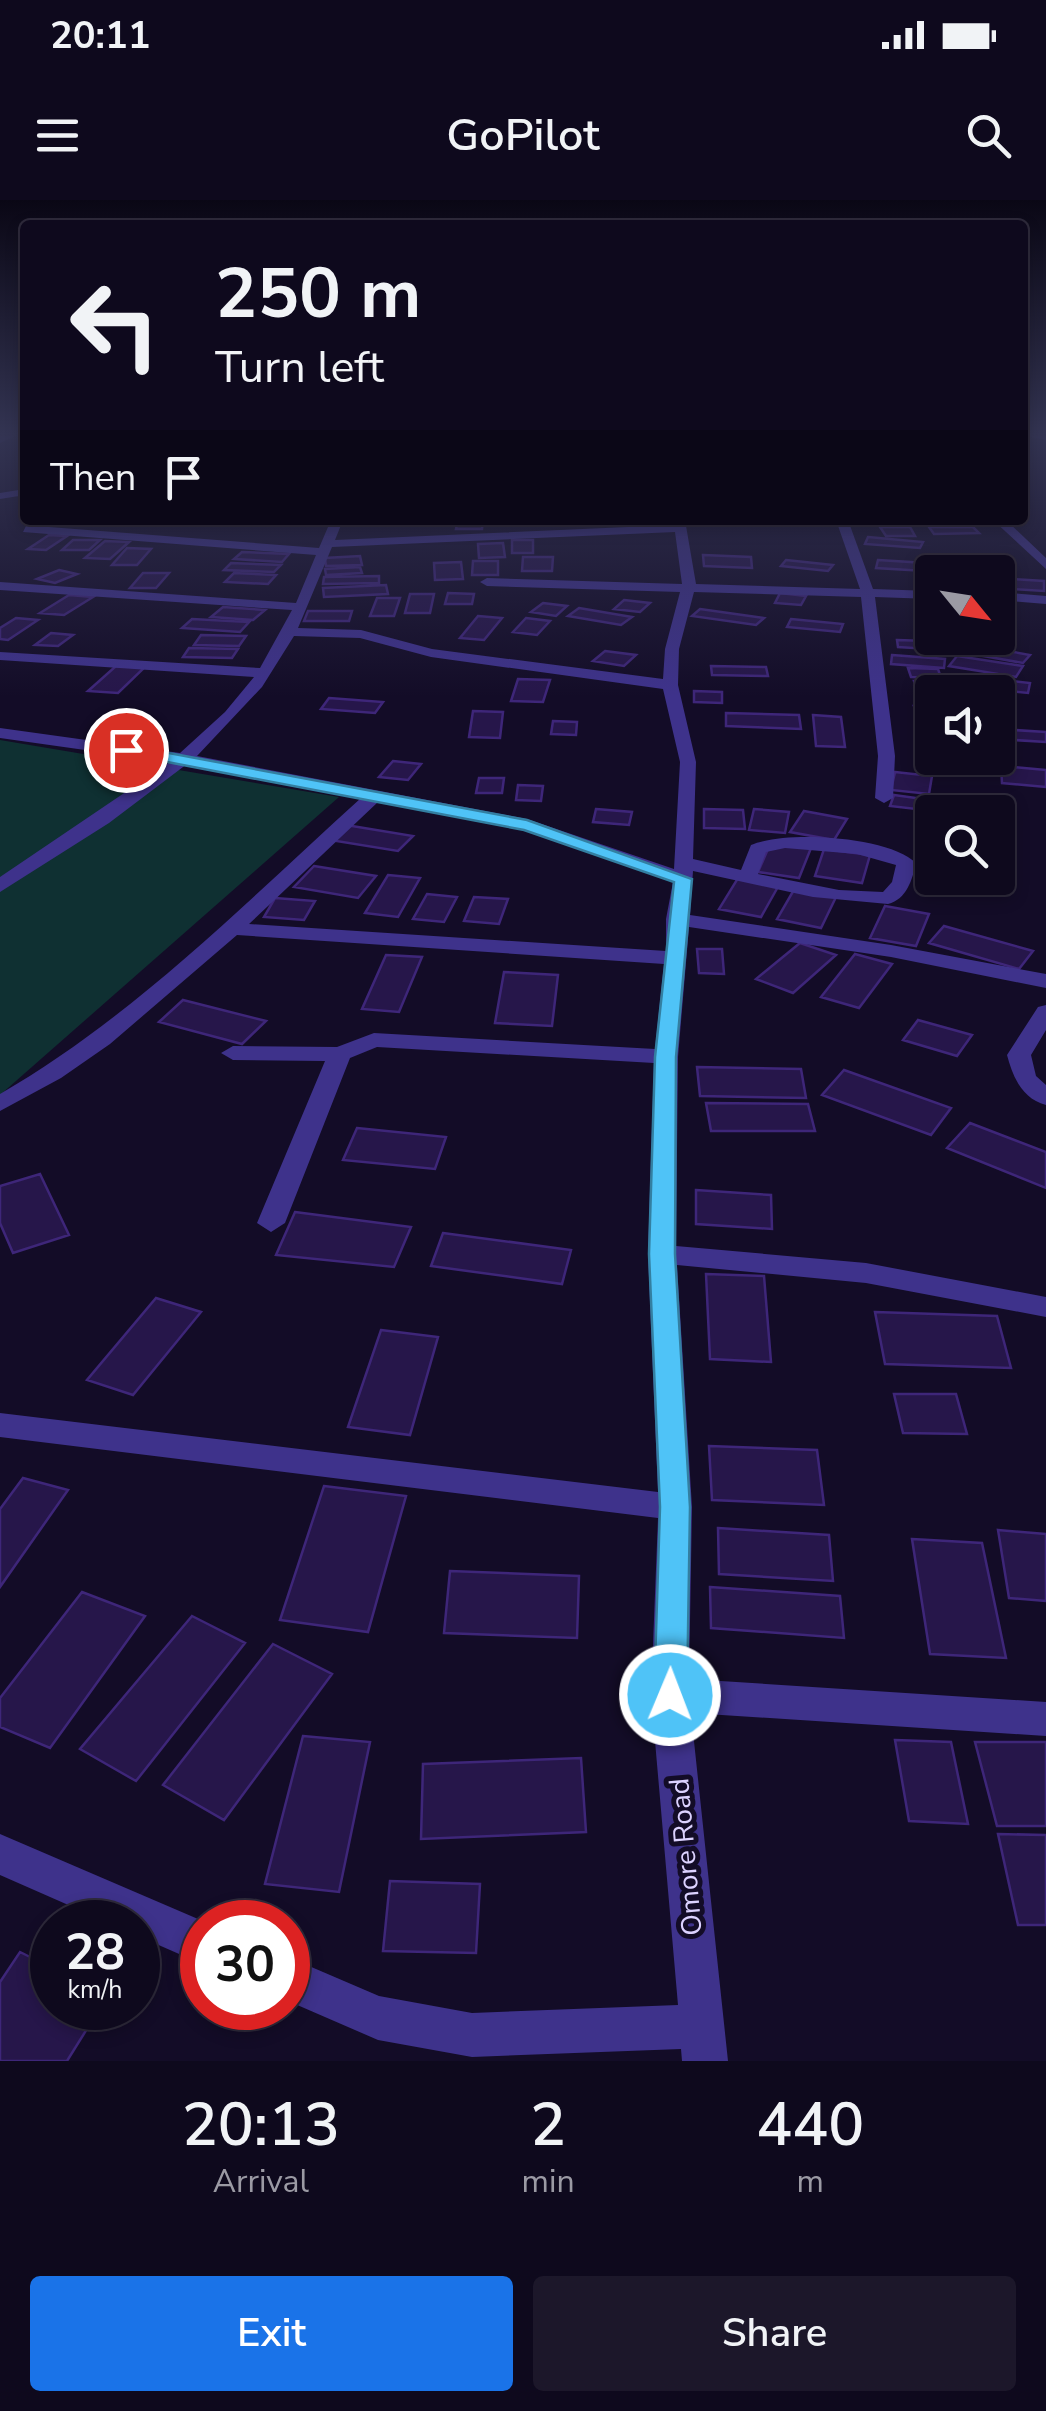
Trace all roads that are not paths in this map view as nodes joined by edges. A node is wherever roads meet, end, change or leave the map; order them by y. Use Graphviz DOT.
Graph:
graph roads {
  1 [pos="30,525"];
  2 [pos="334,525"];
  3 [pos="666,525"];
  4 [pos="681,525"];
  5 [pos="845,525"];
  6 [pos="1004,525"];
  7 [pos="323,548"];
  8 [pos="1046,564"];
  9 [pos="487,582"];
  10 [pos="690,584"];
  11 [pos="0,586"];
  12 [pos="871,593"];
  13 [pos="915,594"];
  14 [pos="1015,597"];
  15 [pos="1046,600"];
  16 [pos="301,608"];
  17 [pos="285,632"];
  18 [pos="0,656"];
  19 [pos="263,673"];
  20 [pos="670,685"];
  21 [pos="0,733"];
  22 [pos="186,758"];
  23 [pos="375,795"];
  24 [pos="884,798"];
  25 [pos="683,871"];
  26 [pos="748,876"];
  27 [pos="0,886"];
  28 [pos="676,919"];
  29 [pos="234,929"];
  30 [pos="674,958"];
  31 [pos="1046,981"];
  32 [pos="1046,1012"];
  33 [pos="232,1054"];
  34 [pos="340,1054"];
  35 [pos="666,1057"];
  36 [pos="1046,1098"];
  37 [pos="0,1104"];
  38 [pos="271,1223"];
  39 [pos="662,1254"];
  40 [pos="1046,1307"];
  41 [pos="0,1425"];
  42 [pos="675,1507"];
  43 [pos="670,1695"];
  44 [pos="1046,1719"];
  45 [pos="0,1854"];
  46 [pos="180,1933"];
  47 [pos="310,1989"];
  48 [pos="703,2043"];
  1 -- 7 [label="street"];
  2 -- 7 [label="street"];
  3 -- 7 [label="street"];
  4 -- 10 [label="street, Omore Road"];
  5 -- 12 [label="street"];
  6 -- 8 [label="street"];
  7 -- 16 [label="street"];
  9 -- 10 [label="street"];
  10 -- 12 [label="street"];
  10 -- 20 [label="street, Omore Road"];
  11 -- 16 [label="street"];
  12 -- 13 [label="street"];
  12 -- 24 [label="street"];
  14 -- 15 [label="street"];
  16 -- 17 [label="street"];
  17 -- 19 [label="street"];
  17 -- 20 [label="street"];
  18 -- 19 [label="street"];
  19 -- 22 [label="street"];
  20 -- 25 [label="street, Omore Road"];
  21 -- 22 [label="street"];
  22 -- 23 [label="street"];
  22 -- 27 [label="street"];
  23 -- 25 [label="street"];
  23 -- 29 [label="street"];
  25 -- 26 [label="street"];
  25 -- 28 [label="street, Omore Road"];
  26 -- 26 [label="street"];
  28 -- 30 [label="street, Omore Road"];
  28 -- 31 [label="street"];
  29 -- 30 [label="street"];
  29 -- 37 [label="street"];
  30 -- 35 [label="street, Omore Road"];
  32 -- 36 [label="street"];
  33 -- 34 [label="street"];
  34 -- 35 [label="street"];
  34 -- 38 [label="street"];
  35 -- 39 [label="street, Omore Road"];
  39 -- 40 [label="street"];
  39 -- 42 [label="street, Omore Road"];
  41 -- 42 [label="street"];
  42 -- 43 [label="street, Omore Road"];
  43 -- 44 [label="street"];
  43 -- 48 [label="street, Omore Road"];
  45 -- 46 [label="street"];
  47 -- 48 [label="street"];
}
